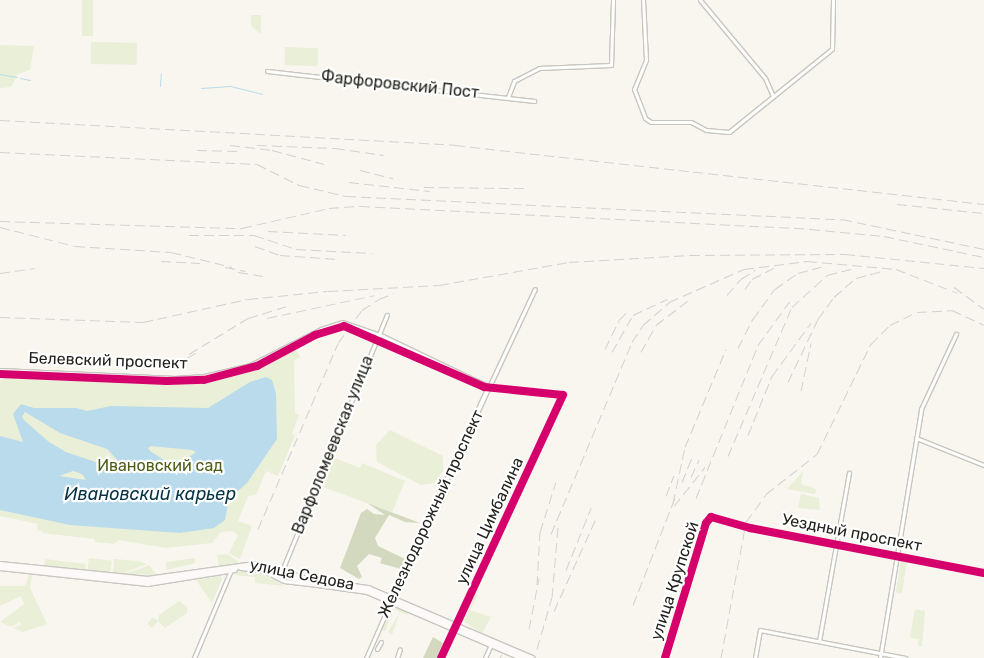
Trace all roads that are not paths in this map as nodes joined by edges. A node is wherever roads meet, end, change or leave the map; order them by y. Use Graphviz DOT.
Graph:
graph roads {
  1 [pos="614,0"];
  2 [pos="644,0"];
  3 [pos="700,0"];
  4 [pos="833,0"];
  5 [pos="266,71"];
  6 [pos="773,96"];
  7 [pos="508,97"];
  8 [pos="534,101"];
  9 [pos="535,289"];
  10 [pos="387,315"];
  11 [pos="956,334"];
  12 [pos="378,336"];
  13 [pos="0,372"];
  14 [pos="489,387"];
  15 [pos="563,395"];
  16 [pos="916,438"];
  17 [pos="984,465"];
  18 [pos="849,473"];
  19 [pos="716,517"];
  20 [pos="835,544"];
  21 [pos="897,556"];
  22 [pos="0,566"];
  23 [pos="231,568"];
  24 [pos="261,569"];
  25 [pos="281,573"];
  26 [pos="984,573"];
  27 [pos="310,583"];
  28 [pos="392,599"];
  29 [pos="456,627"];
  30 [pos="819,641"];
  31 [pos="381,642"];
  32 [pos="492,643"];
  33 [pos="378,649"];
  34 [pos="400,650"];
  35 [pos="880,653"];
  36 [pos="194,658"];
  37 [pos="366,658"];
  38 [pos="397,658"];
  39 [pos="441,658"];
  40 [pos="485,658"];
  41 [pos="524,658"];
  42 [pos="532,658"];
  43 [pos="665,658"];
  44 [pos="755,658"];
  45 [pos="880,658"];
  46 [pos="905,658"];
  1 -- 7 [label="street"];
  2 -- 6 [label="street"];
  3 -- 6 [label="street"];
  4 -- 6 [label="street"];
  5 -- 7 [label="street, Фарфоровский Пост"];
  7 -- 8 [label="street, Фарфоровский Пост"];
  9 -- 14 [label="street, Железнодорожный проспект"];
  10 -- 12 [label="street, Варфоломеевская улица"];
  11 -- 16 [label="street"];
  12 -- 13 [label="street, Белевский проспект"];
  12 -- 14 [label="street, Белевский проспект"];
  12 -- 25 [label="street, Варфоломеевская улица"];
  14 -- 15 [label="street, Белевский проспект"];
  14 -- 28 [label="street, Железнодорожный проспект"];
  15 -- 29 [label="street, улица Цимбалина"];
  16 -- 17 [label="street"];
  16 -- 21 [label="street"];
  18 -- 20 [label="street"];
  19 -- 20 [label="street, Уездный проспект"];
  19 -- 43 [label="street, улица Крупской"];
  20 -- 21 [label="street, Уездный проспект"];
  20 -- 30 [label="street"];
  21 -- 26 [label="street, Уездный проспект"];
  21 -- 35 [label="street"];
  22 -- 23 [label="main road, улица Седова"];
  23 -- 24 [label="main road, улица Седова"];
  23 -- 25 [label="main road, улица Седова"];
  23 -- 36 [label="street"];
  24 -- 25 [label="main road, улица Седова"];
  24 -- 27 [label="street"];
  25 -- 27 [label="main road, улица Седова"];
  25 -- 28 [label="main road, улица Седова"];
  27 -- 28 [label="main road, улица Седова"];
  28 -- 29 [label="main road, улица Седова"];
  28 -- 37 [label="street, Железнодорожный проспект"];
  29 -- 32 [label="main road, улица Седова"];
  29 -- 39 [label="street, улица Цимбалина"];
  30 -- 35 [label="street"];
  30 -- 44 [label="street"];
  31 -- 33 [label="street"];
  32 -- 40 [label="street"];
  32 -- 41 [label="main road, улица Седова"];
  32 -- 42 [label="main road, улица Седова"];
  34 -- 38 [label="street"];
  35 -- 45 [label="street"];
  35 -- 46 [label="street"];
}
